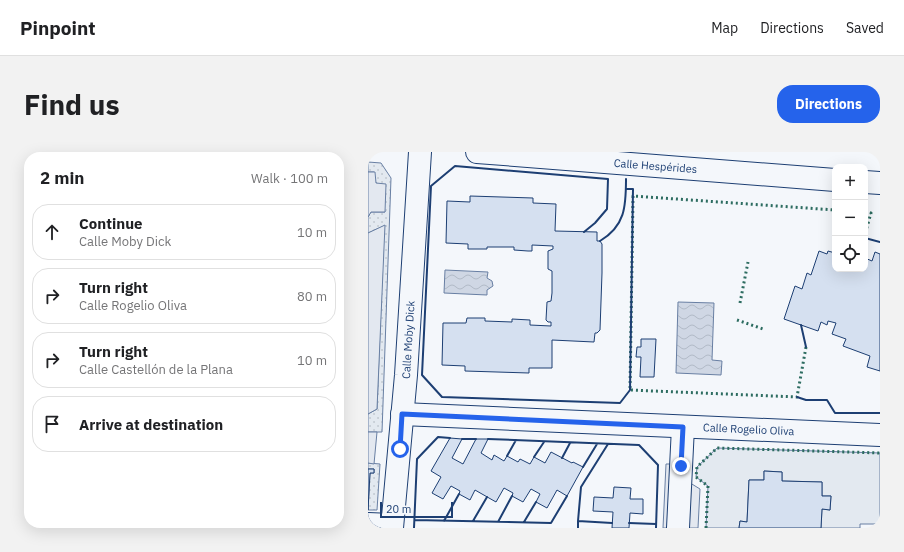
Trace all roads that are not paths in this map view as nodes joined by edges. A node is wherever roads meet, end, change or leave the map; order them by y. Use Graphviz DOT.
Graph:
graph roads {
  1 [pos="420,152"];
  2 [pos="477,152"];
  3 [pos="832,180"];
  4 [pos="868,182"];
  5 [pos="880,183"];
  6 [pos="402,414"];
  7 [pos="683,427"];
  8 [pos="880,435"];
  9 [pos="368,524"];
  10 [pos="392,526"];
  11 [pos="678,528"];
  1 -- 6 [label="street, Calle Moby Dick"];
  2 -- 3 [label="street, Calle Hespérides"];
  4 -- 5 [label="street"];
  6 -- 7 [label="street, Calle Rogelio Oliva"];
  6 -- 10 [label="street, Calle Moby Dick"];
  7 -- 8 [label="street, Calle Rogelio Oliva"];
  7 -- 11 [label="street"];
  9 -- 10 [label="street"];
}
